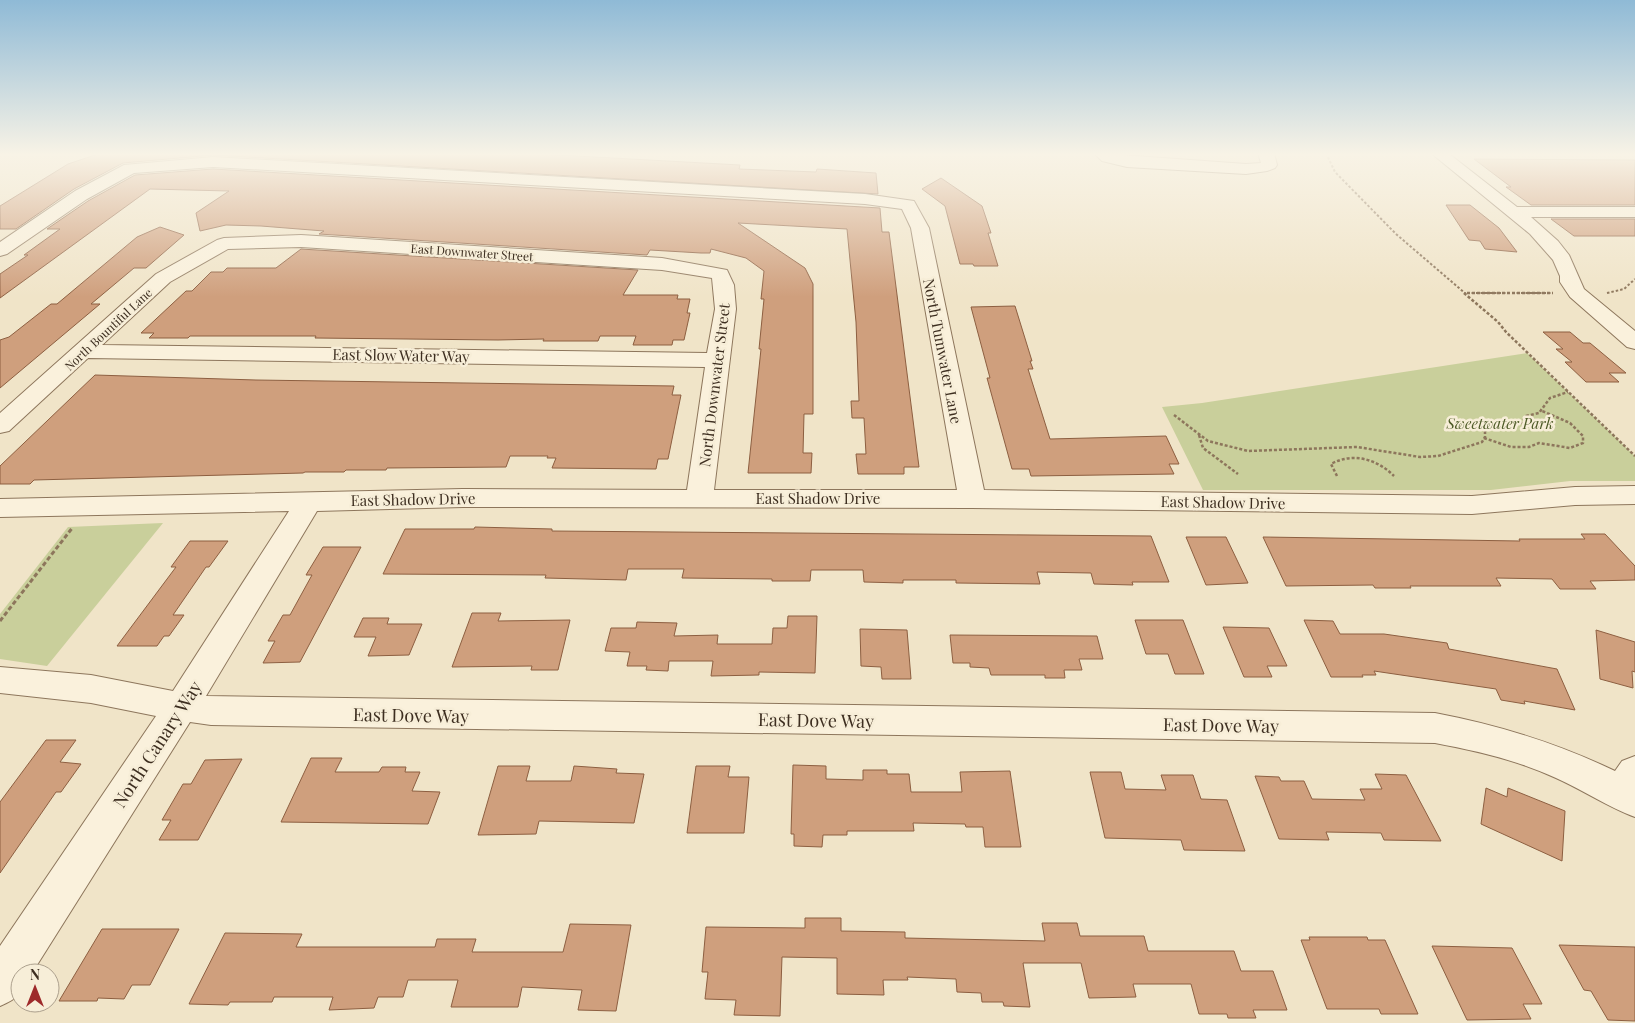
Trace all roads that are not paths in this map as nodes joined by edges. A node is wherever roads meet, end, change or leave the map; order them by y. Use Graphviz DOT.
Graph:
graph roads {
  1 [pos="73,201"];
  2 [pos="879,201"];
  3 [pos="1499,201"];
  4 [pos="1514,212"];
  5 [pos="1635,212"];
  6 [pos="224,244"];
  7 [pos="0,250"];
  8 [pos="720,274"];
  9 [pos="1635,342"];
  10 [pos="84,351"];
  11 [pos="717,360"];
  12 [pos="0,426"];
  13 [pos="1635,495"];
  14 [pos="699,498"];
  15 [pos="972,499"];
  16 [pos="309,501"];
  17 [pos="0,508"];
  18 [pos="0,680"];
  19 [pos="181,707"];
  20 [pos="1631,788"];
  21 [pos="0,984"];
  1 -- 7 [label="street, North Tumwater Lane"];
  2 -- 15 [label="street, North Tumwater Lane"];
  3 -- 4 [label="street"];
  4 -- 5 [label="street"];
  4 -- 9 [label="street"];
  6 -- 8 [label="street, East Downwater Street"];
  6 -- 10 [label="street, North Bountiful Lane"];
  8 -- 11 [label="street, North Downwater Street"];
  10 -- 11 [label="street, East Slow Water Way"];
  10 -- 12 [label="street, North Bountiful Lane"];
  11 -- 14 [label="street, North Downwater Street"];
  13 -- 15 [label="street, East Shadow Drive"];
  14 -- 15 [label="street, East Shadow Drive"];
  14 -- 16 [label="street, East Shadow Drive"];
  16 -- 17 [label="street, East Shadow Drive"];
  16 -- 19 [label="street, North Canary Way"];
  18 -- 19 [label="street, East Dove Way"];
  19 -- 20 [label="street, East Dove Way"];
  19 -- 21 [label="street, North Canary Way"];
}
